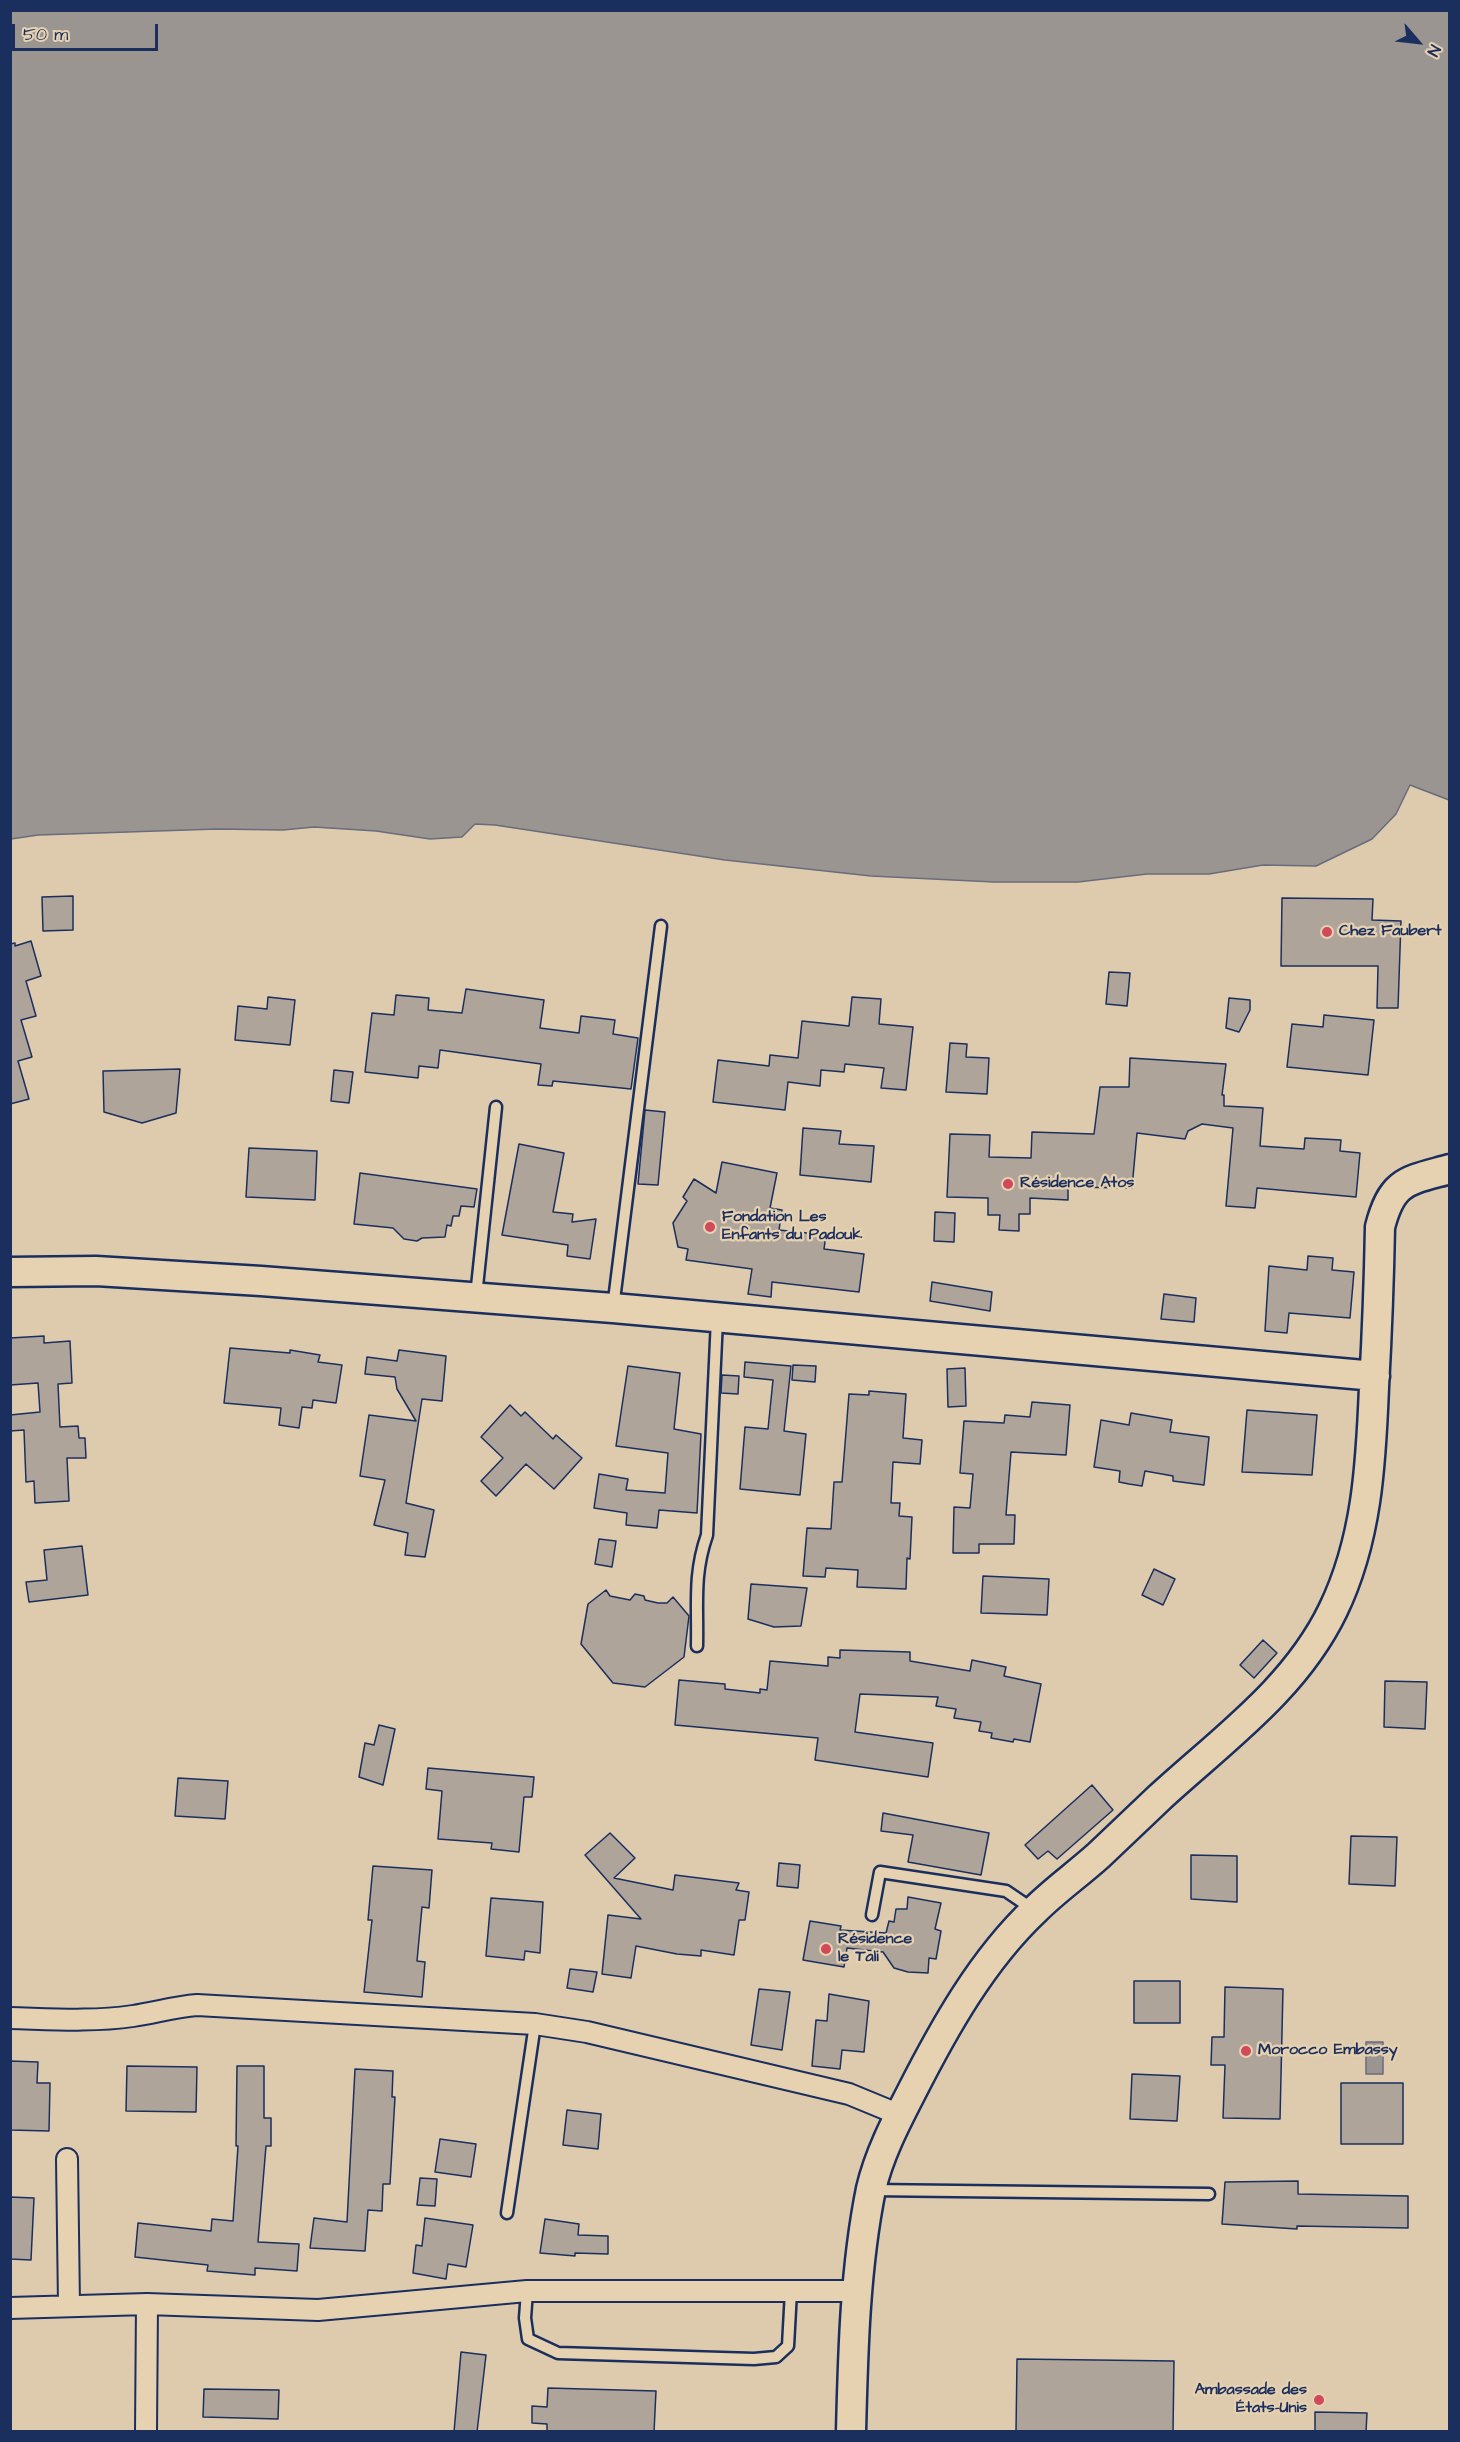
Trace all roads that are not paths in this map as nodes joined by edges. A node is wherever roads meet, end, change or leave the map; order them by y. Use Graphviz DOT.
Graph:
graph roads {
  1 [pos="662,926"];
  2 [pos="496,1107"];
  3 [pos="1449,1169"];
  4 [pos="10,1272"];
  5 [pos="475,1299"];
  6 [pos="613,1308"];
  7 [pos="717,1318"];
  8 [pos="1375,1376"];
  9 [pos="697,1646"];
  10 [pos="1035,1910"];
  11 [pos="872,1915"];
  12 [pos="10,2018"];
  13 [pos="535,2024"];
  14 [pos="900,2115"];
  15 [pos="67,2158"];
  16 [pos="871,2190"];
  17 [pos="1209,2194"];
  18 [pos="507,2213"];
  19 [pos="527,2291"];
  20 [pos="791,2291"];
  21 [pos="858,2291"];
  22 [pos="147,2304"];
  23 [pos="69,2305"];
  24 [pos="10,2308"];
  25 [pos="146,2432"];
  26 [pos="851,2432"];
  1 -- 6 [label="lane"];
  2 -- 5 [label="lane"];
  3 -- 8 [label="main road"];
  4 -- 5 [label="main road"];
  5 -- 6 [label="main road"];
  6 -- 7 [label="main road"];
  7 -- 8 [label="main road"];
  7 -- 9 [label="lane"];
  8 -- 10 [label="main road"];
  10 -- 11 [label="lane"];
  10 -- 14 [label="main road"];
  12 -- 13 [label="street"];
  13 -- 14 [label="street"];
  13 -- 18 [label="lane"];
  14 -- 16 [label="main road"];
  15 -- 23 [label="street"];
  16 -- 17 [label="lane"];
  16 -- 21 [label="main road"];
  19 -- 20 [label="street"];
  19 -- 20 [label="lane"];
  19 -- 22 [label="street"];
  20 -- 21 [label="street"];
  21 -- 26 [label="main road"];
  22 -- 23 [label="street"];
  22 -- 25 [label="street"];
  23 -- 24 [label="street"];
}
